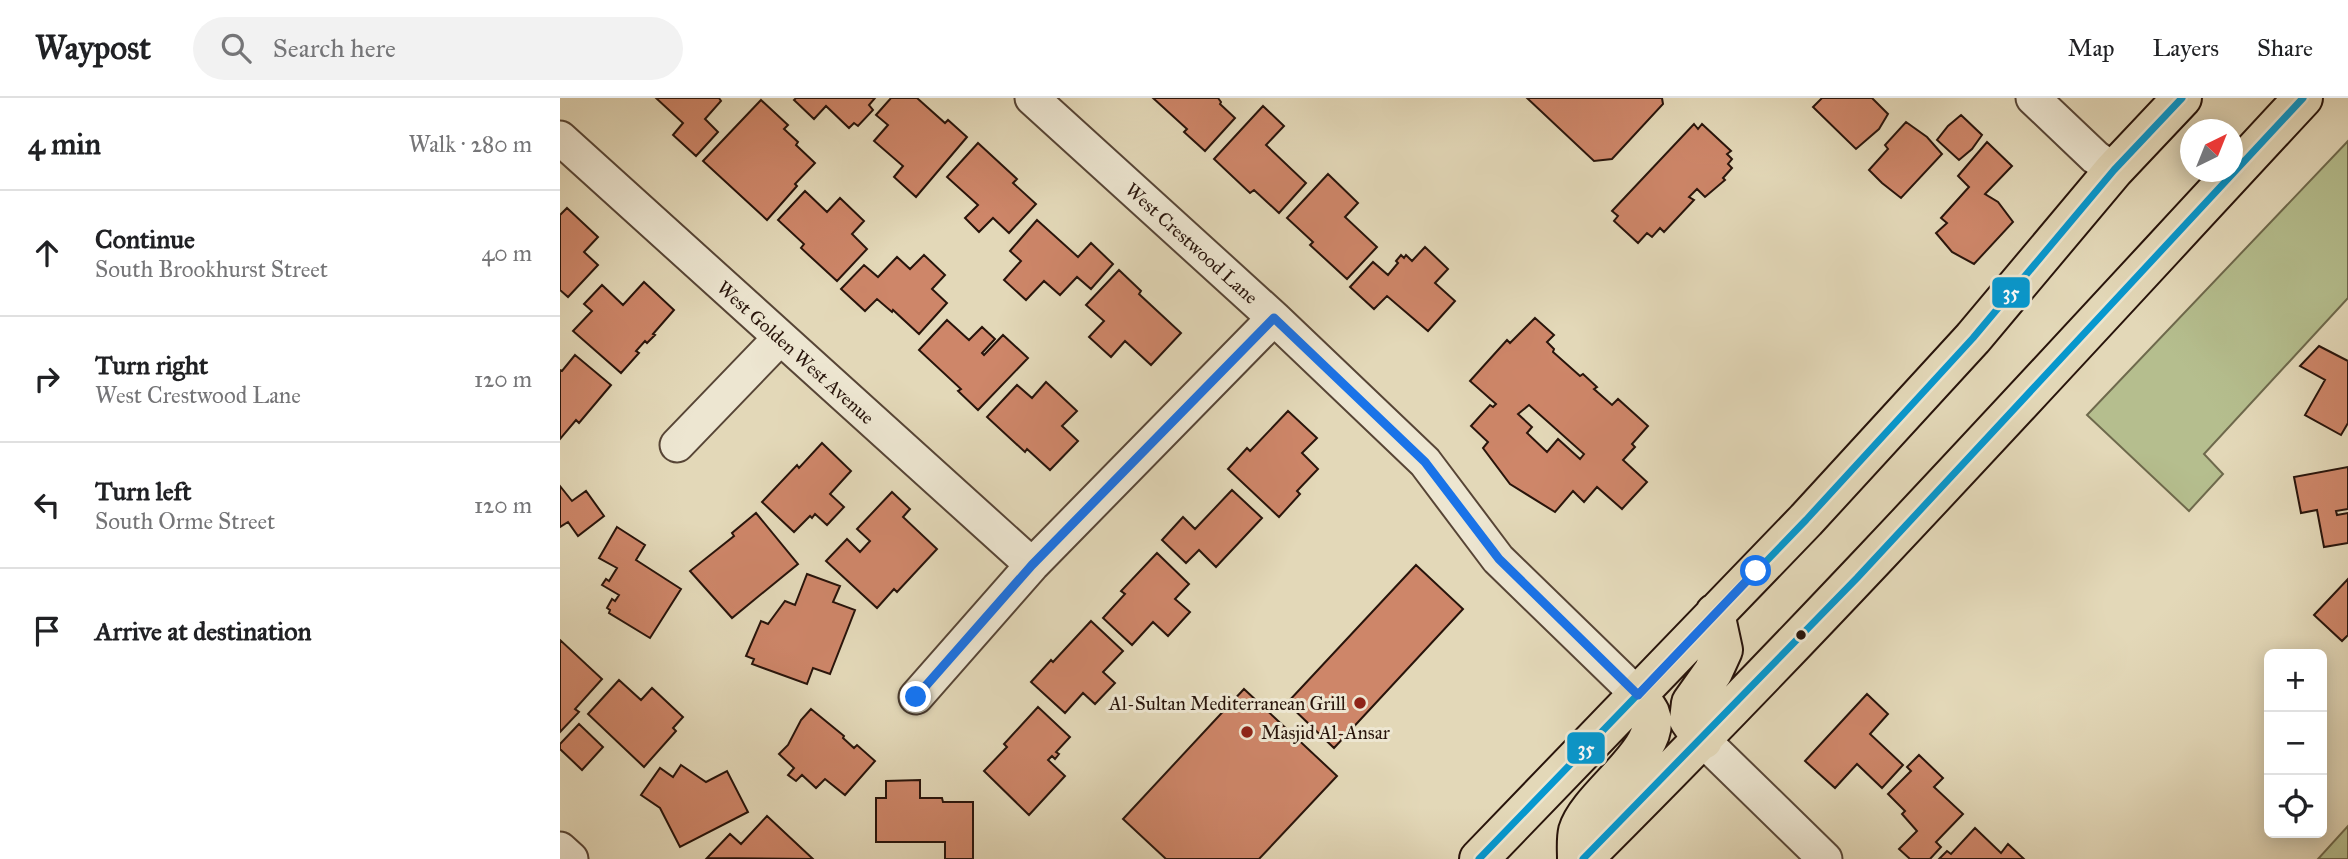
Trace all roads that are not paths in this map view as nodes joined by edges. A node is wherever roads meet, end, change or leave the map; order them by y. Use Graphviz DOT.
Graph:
graph roads {
  1 [pos="1032,98"];
  2 [pos="2033,98"];
  3 [pos="2182,98"];
  4 [pos="2303,98"];
  5 [pos="560,138"];
  6 [pos="2114,170"];
  7 [pos="1274,318"];
  8 [pos="780,338"];
  9 [pos="677,445"];
  10 [pos="1032,565"];
  11 [pos="1715,613"];
  12 [pos="1638,695"];
  13 [pos="916,697"];
  14 [pos="1703,740"];
  15 [pos="560,849"];
  16 [pos="571,859"];
  17 [pos="1479,859"];
  18 [pos="1577,859"];
  19 [pos="1583,859"];
  20 [pos="1825,859"];
  1 -- 7 [label="street, West Crestwood Lane"];
  2 -- 6 [label="street"];
  3 -- 6 [label="main road"];
  4 -- 14 [label="main road"];
  5 -- 8 [label="street, West Golden West Avenue"];
  6 -- 11 [label="main road"];
  7 -- 10 [label="street"];
  7 -- 12 [label="street, West Crestwood Lane"];
  8 -- 9 [label="street"];
  8 -- 10 [label="street, West Golden West Avenue"];
  10 -- 13 [label="street"];
  11 -- 12 [label="main road"];
  11 -- 14 [label="main road"];
  12 -- 17 [label="main road"];
  12 -- 18 [label="main road"];
  14 -- 19 [label="main road"];
  14 -- 20 [label="street"];
  15 -- 16 [label="street"];
}
